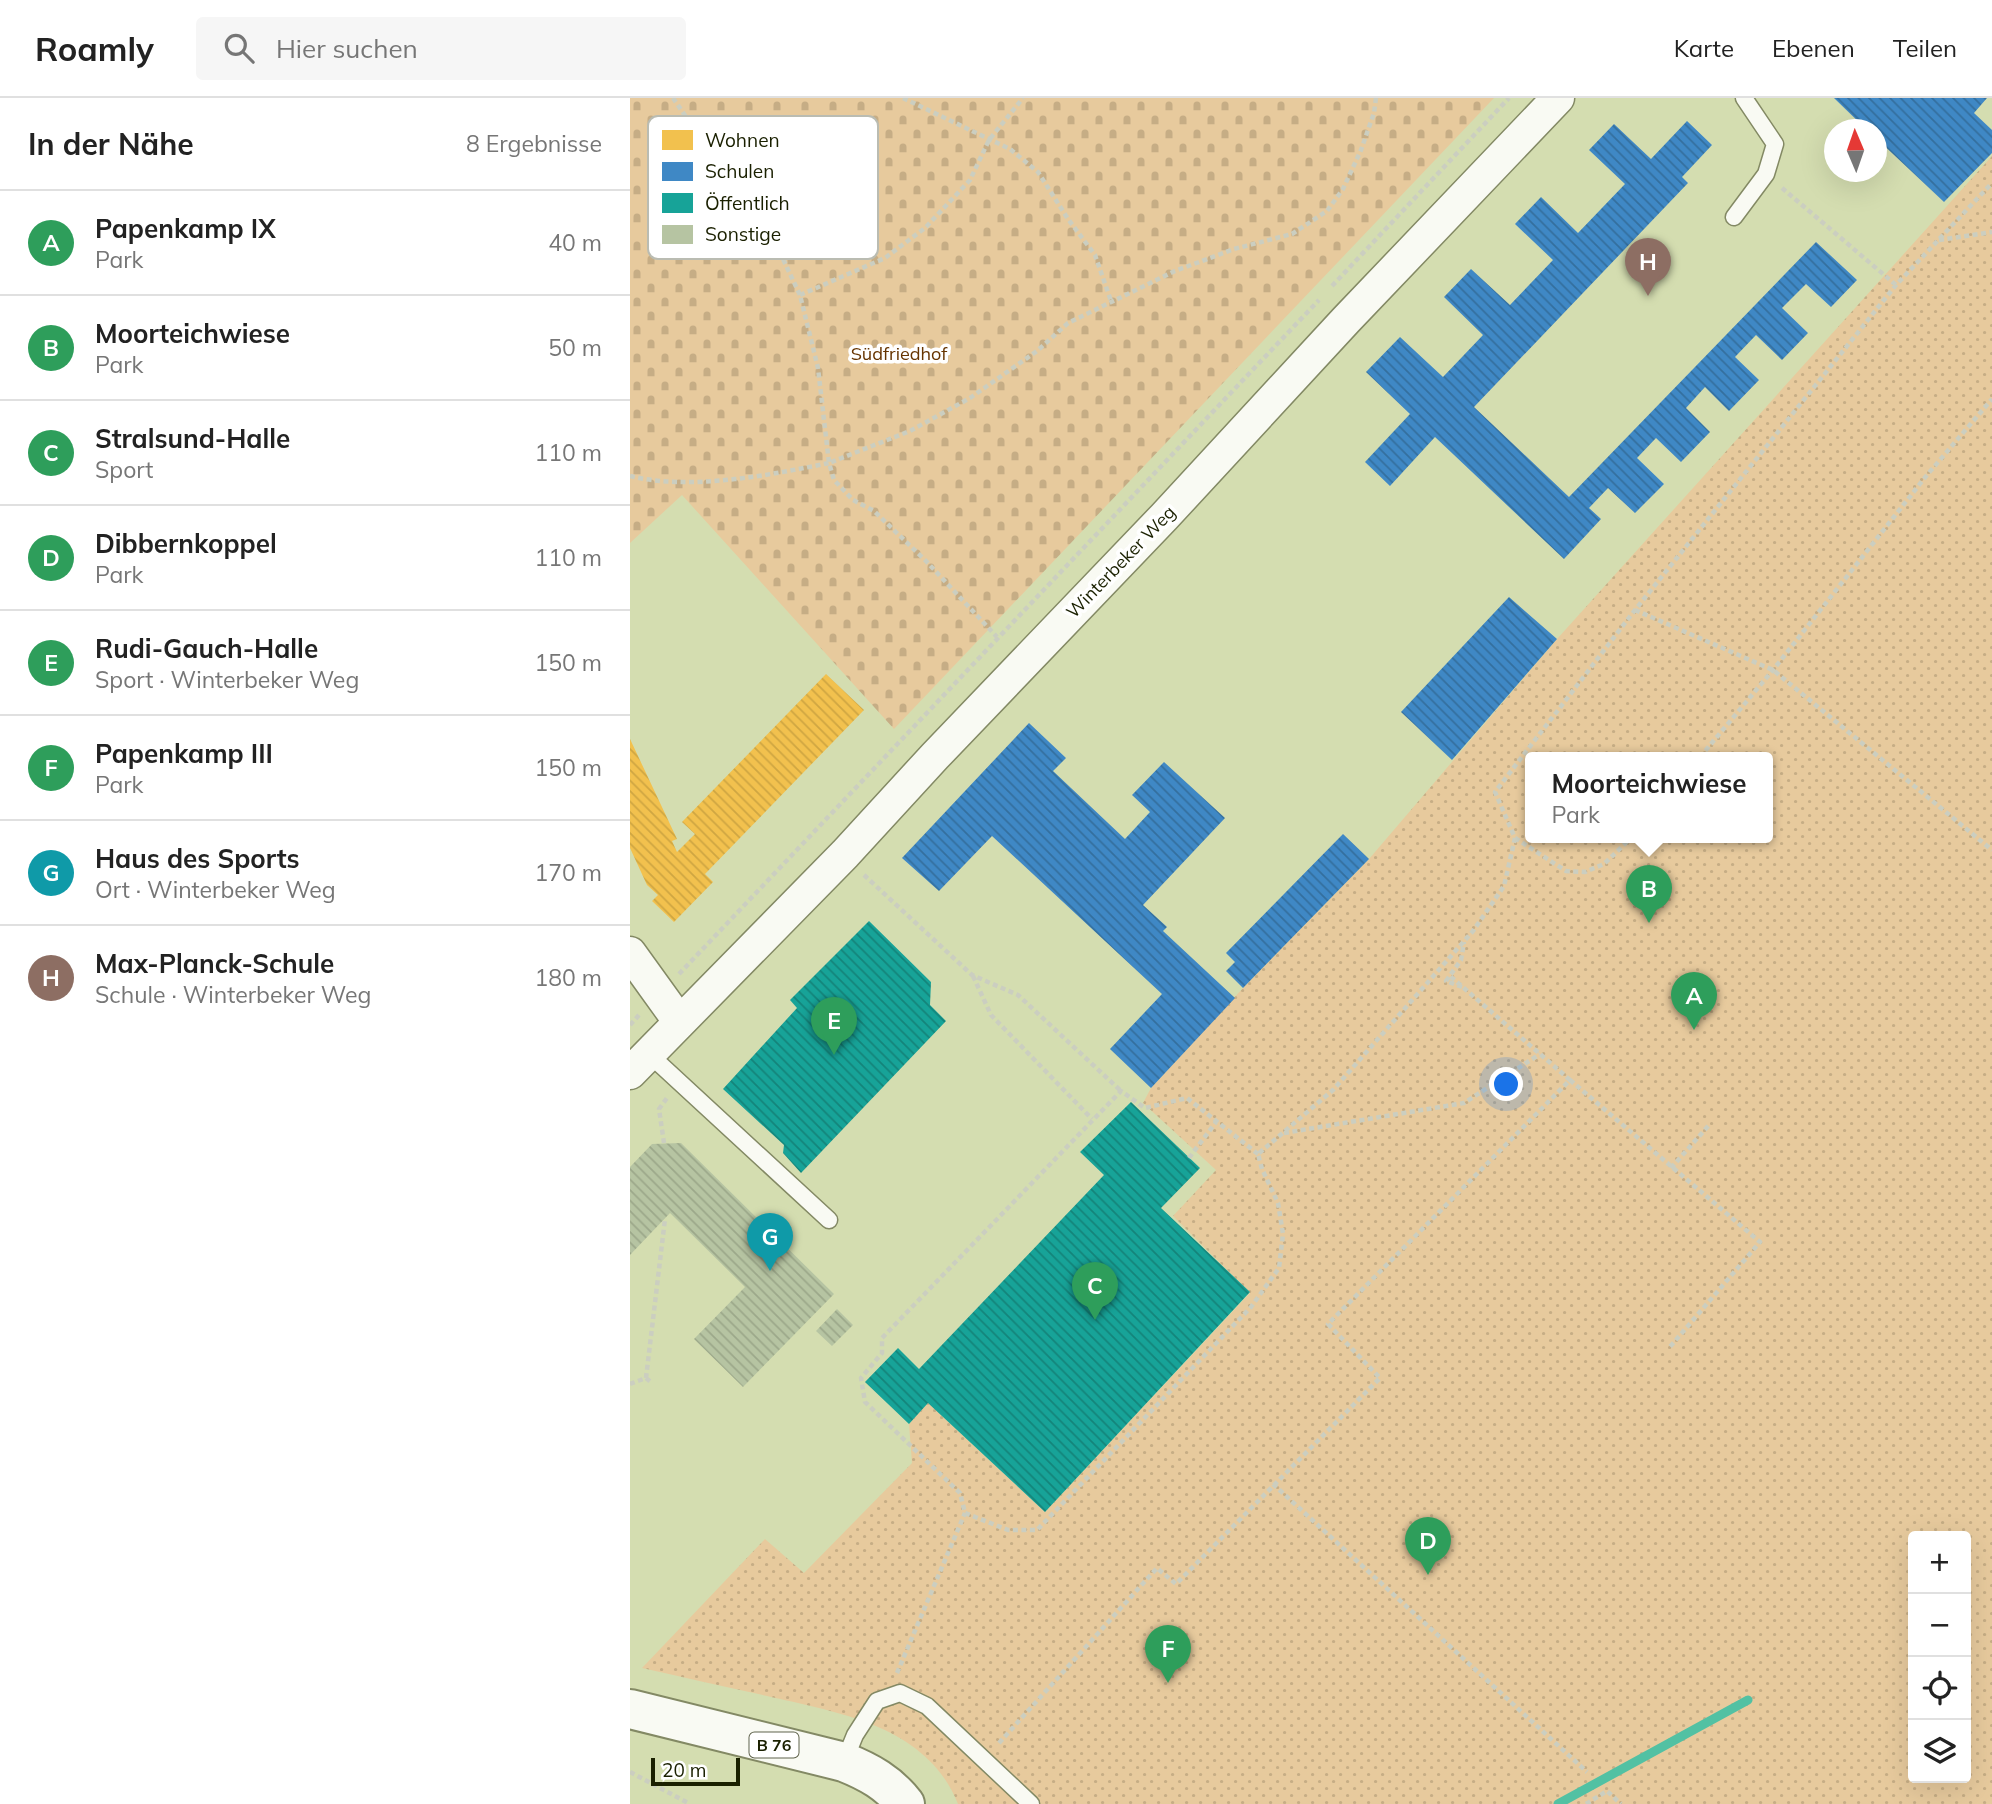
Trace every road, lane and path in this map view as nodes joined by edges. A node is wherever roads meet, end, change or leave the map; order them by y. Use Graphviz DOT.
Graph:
graph roads {
  1 [pos="673,98"];
  2 [pos="902,98"];
  3 [pos="1023,98"];
  4 [pos="1376,98"];
  5 [pos="1509,98"];
  6 [pos="1558,98"];
  7 [pos="1744,98"];
  8 [pos="685,116"];
  9 [pos="989,140"];
  10 [pos="1766,174"];
  11 [pos="1992,183"];
  12 [pos="1734,217"];
  13 [pos="1992,232"];
  14 [pos="1938,240"];
  15 [pos="783,259"];
  16 [pos="1896,285"];
  17 [pos="1330,289"];
  18 [pos="800,295"];
  19 [pos="1320,299"];
  20 [pos="1111,301"];
  21 [pos="1992,399"];
  22 [pos="829,463"];
  23 [pos="630,476"];
  24 [pos="1636,610"];
  25 [pos="997,637"];
  26 [pos="1773,670"];
  27 [pos="1526,752"];
  28 [pos="1704,752"];
  29 [pos="1525,753"];
  30 [pos="1515,838"];
  31 [pos="1626,843"];
  32 [pos="1992,850"];
  33 [pos="845,854"];
  34 [pos="1464,942"];
  35 [pos="630,953"];
  36 [pos="972,975"];
  37 [pos="660,994"];
  38 [pos="679,1021"];
  39 [pos="630,1025"];
  40 [pos="1540,1054"];
  41 [pos="639,1064"];
  42 [pos="1570,1080"];
  43 [pos="678,1083"];
  44 [pos="1121,1091"];
  45 [pos="1092,1119"];
  46 [pos="1216,1122"];
  47 [pos="1710,1124"];
  48 [pos="1283,1133"];
  49 [pos="664,1143"];
  50 [pos="1258,1154"];
  51 [pos="1189,1158"];
  52 [pos="1671,1168"];
  53 [pos="665,1219"];
  54 [pos="829,1220"];
  55 [pos="1669,1348"];
  56 [pos="646,1378"];
  57 [pos="652,1383"];
  58 [pos="630,1384"];
  59 [pos="1273,1484"];
  60 [pos="965,1513"];
  61 [pos="887,1696"];
  62 [pos="630,1709"];
  63 [pos="985,1759"];
  64 [pos="844,1762"];
  65 [pos="630,1772"];
  66 [pos="1587,1772"];
  67 [pos="690,1804"];
  68 [pos="905,1804"];
  69 [pos="1031,1804"];
  70 [pos="1586,1804"];
  71 [pos="1622,1804"];
  1 -- 8 [label="path"];
  2 -- 9 [label="path"];
  3 -- 9 [label="path"];
  4 -- 20 [label="path"];
  5 -- 17 [label="path"];
  6 -- 33 [label="street, Winterbeker Weg"];
  7 -- 10 [label="lane"];
  9 -- 18 [label="path"];
  9 -- 20 [label="path"];
  10 -- 12 [label="lane"];
  10 -- 16 [label="path"];
  11 -- 14 [label="path"];
  13 -- 14 [label="path"];
  14 -- 16 [label="path"];
  15 -- 18 [label="path"];
  16 -- 24 [label="path"];
  18 -- 22 [label="path"];
  19 -- 25 [label="path"];
  20 -- 22 [label="path"];
  21 -- 26 [label="path"];
  22 -- 23 [label="path"];
  22 -- 25 [label="path"];
  24 -- 26 [label="path"];
  24 -- 27 [label="path"];
  25 -- 37 [label="path"];
  26 -- 28 [label="path"];
  26 -- 32 [label="path"];
  29 -- 30 [label="path"];
  30 -- 31 [label="path"];
  30 -- 34 [label="path"];
  33 -- 36 [label="path"];
  33 -- 38 [label="street, Winterbeker Weg"];
  34 -- 40 [label="path"];
  34 -- 48 [label="path"];
  35 -- 37 [label="street"];
  36 -- 44 [label="path"];
  36 -- 45 [label="path"];
  37 -- 38 [label="street"];
  37 -- 39 [label="path"];
  38 -- 41 [label="street, Winterbeker Weg"];
  40 -- 42 [label="path"];
  40 -- 48 [label="path"];
  41 -- 43 [label="lane"];
  42 -- 52 [label="path"];
  42 -- 59 [label="path"];
  43 -- 49 [label="path"];
  43 -- 54 [label="lane"];
  44 -- 45 [label="path"];
  44 -- 46 [label="path"];
  45 -- 60 [label="path"];
  46 -- 50 [label="path"];
  46 -- 51 [label="path"];
  47 -- 52 [label="path"];
  48 -- 50 [label="path"];
  50 -- 60 [label="path"];
  52 -- 55 [label="path"];
  53 -- 56 [label="path"];
  56 -- 57 [label="path"];
  56 -- 58 [label="path"];
  59 -- 63 [label="path"];
  59 -- 66 [label="path"];
  60 -- 61 [label="path"];
  61 -- 63 [label="lane"];
  61 -- 64 [label="lane"];
  62 -- 64 [label="highway, B 76"];
  63 -- 69 [label="lane"];
  64 -- 68 [label="highway, B 76"];
  65 -- 67 [label="path"];
  70 -- 71 [label="path"];
}
